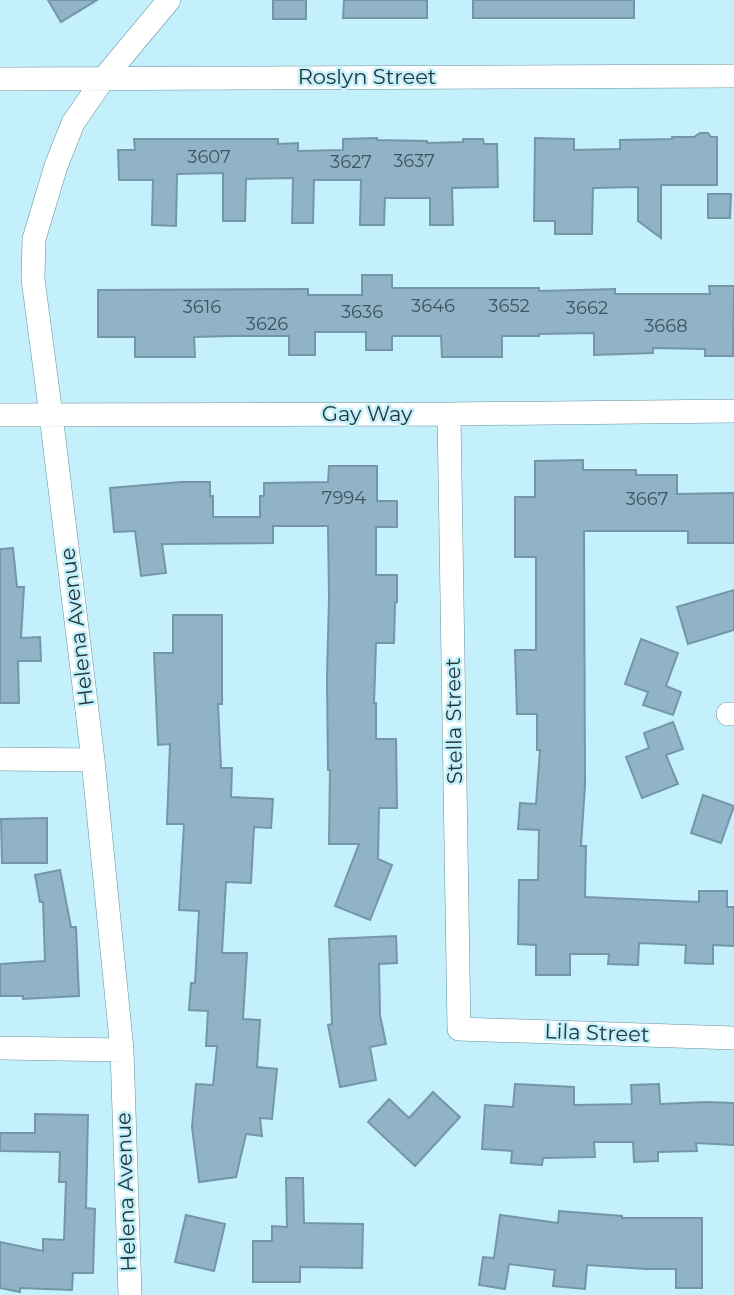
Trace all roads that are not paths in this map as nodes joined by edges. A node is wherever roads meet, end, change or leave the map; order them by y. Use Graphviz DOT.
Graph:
graph roads {
  1 [pos="169,0"];
  2 [pos="734,76"];
  3 [pos="104,78"];
  4 [pos="0,79"];
  5 [pos="734,411"];
  6 [pos="449,414"];
  7 [pos="0,415"];
  8 [pos="51,415"];
  9 [pos="0,759"];
  10 [pos="93,761"];
  11 [pos="459,1029"];
  12 [pos="734,1038"];
  13 [pos="0,1048"];
  14 [pos="122,1050"];
  15 [pos="130,1295"];
  1 -- 3 [label="street, Helena Avenue"];
  2 -- 3 [label="street, Roslyn Street"];
  3 -- 4 [label="street, Roslyn Street"];
  3 -- 8 [label="street, Helena Avenue"];
  5 -- 6 [label="street, Gay Way"];
  6 -- 8 [label="street, Gay Way"];
  6 -- 11 [label="street, Stella Street"];
  7 -- 8 [label="street, Gay Way"];
  8 -- 10 [label="street, Helena Avenue"];
  9 -- 10 [label="street"];
  10 -- 14 [label="street, Helena Avenue"];
  11 -- 12 [label="street, Lila Street"];
  13 -- 14 [label="street"];
  14 -- 15 [label="street, Helena Avenue"];
}
